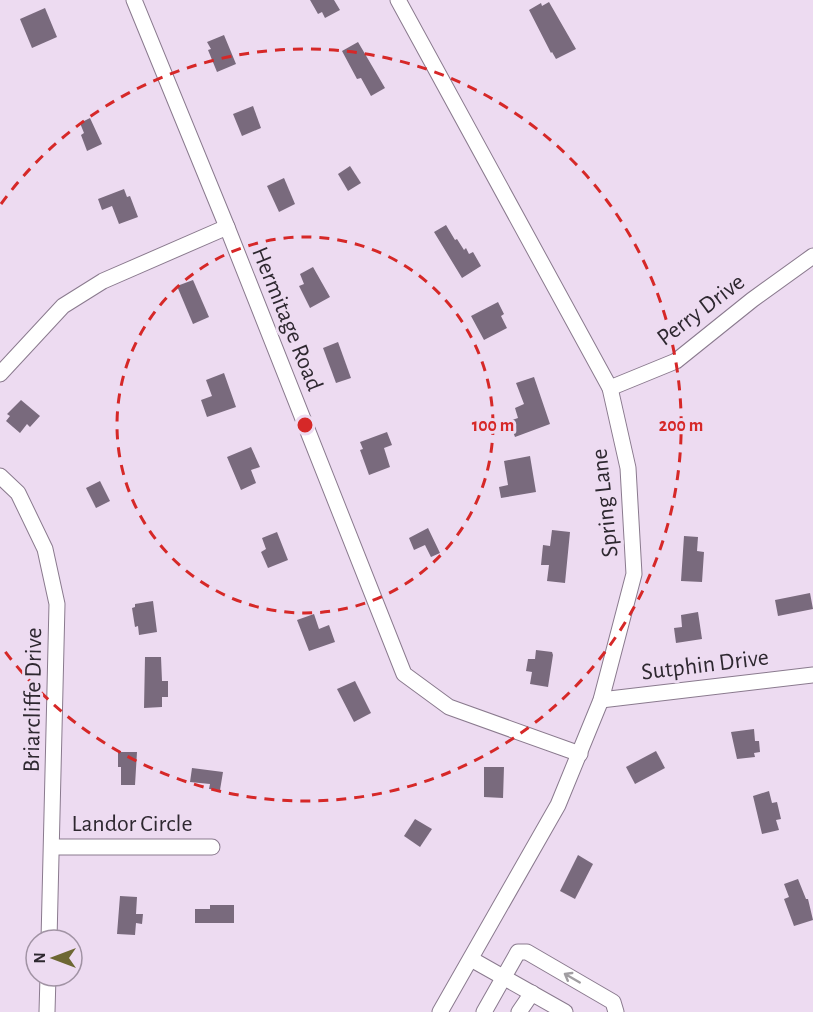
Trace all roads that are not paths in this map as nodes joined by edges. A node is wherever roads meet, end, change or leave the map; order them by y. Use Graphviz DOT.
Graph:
graph roads {
  1 [pos="134,0"];
  2 [pos="398,0"];
  3 [pos="227,227"];
  4 [pos="813,256"];
  5 [pos="0,375"];
  6 [pos="610,388"];
  7 [pos="0,476"];
  8 [pos="813,675"];
  9 [pos="601,700"];
  10 [pos="580,754"];
  11 [pos="53,847"];
  12 [pos="212,847"];
  13 [pos="50,928"];
  14 [pos="471,959"];
  15 [pos="504,976"];
  16 [pos="48,988"];
  17 [pos="532,993"];
  18 [pos="47,1012"];
  19 [pos="440,1012"];
  20 [pos="484,1012"];
  21 [pos="519,1012"];
  22 [pos="565,1012"];
  23 [pos="616,1012"];
  1 -- 3 [label="street, Hermitage Road"];
  2 -- 6 [label="street, Spring Lane"];
  3 -- 5 [label="street"];
  3 -- 10 [label="street, Hermitage Road"];
  4 -- 6 [label="street, Perry Drive"];
  6 -- 9 [label="street, Spring Lane"];
  7 -- 11 [label="street, Briarcliffe Drive"];
  8 -- 9 [label="street, Sutphin Drive"];
  9 -- 10 [label="street, Spring Lane"];
  10 -- 14 [label="street, Spring Lane"];
  11 -- 12 [label="street, Landor Circle"];
  11 -- 13 [label="street, Briarcliffe Drive"];
  14 -- 15 [label="street"];
  14 -- 19 [label="street, Spring Lane"];
  15 -- 17 [label="street"];
  15 -- 20 [label="street"];
  23 -- 15 [label="street, one-way"];
  16 -- 18 [label="street"];
  17 -- 21 [label="street"];
  17 -- 22 [label="street"];
}
